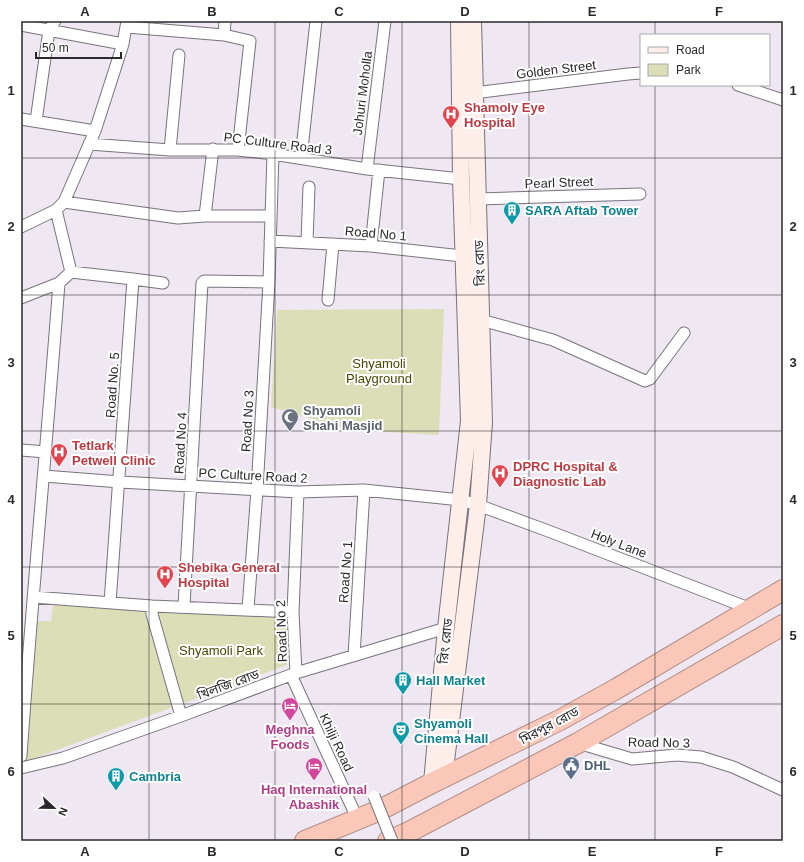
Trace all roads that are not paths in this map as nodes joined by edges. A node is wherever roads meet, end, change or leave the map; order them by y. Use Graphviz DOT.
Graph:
graph roads {
  1 [pos="225,21"];
  2 [pos="316,21"];
  3 [pos="385,21"];
  4 [pos="459,21"];
  5 [pos="473,21"];
  6 [pos="127,24"];
  7 [pos="21,25"];
  8 [pos="156,25"];
  9 [pos="52,26"];
  10 [pos="224,35"];
  11 [pos="123,44"];
  12 [pos="179,55"];
  13 [pos="640,73"];
  14 [pos="741,86"];
  15 [pos="474,93"];
  16 [pos="783,100"];
  17 [pos="21,119"];
  18 [pos="36,121"];
  19 [pos="95,131"];
  20 [pos="90,144"];
  21 [pos="213,149"];
  22 [pos="170,150"];
  23 [pos="238,150"];
  24 [pos="273,154"];
  25 [pos="301,158"];
  26 [pos="367,169"];
  27 [pos="379,170"];
  28 [pos="461,179"];
  29 [pos="309,187"];
  30 [pos="640,194"];
  31 [pos="478,199"];
  32 [pos="64,202"];
  33 [pos="56,210"];
  34 [pos="205,216"];
  35 [pos="271,216"];
  36 [pos="21,227"];
  37 [pos="270,241"];
  38 [pos="307,242"];
  39 [pos="333,244"];
  40 [pos="371,246"];
  41 [pos="472,257"];
  42 [pos="71,272"];
  43 [pos="133,279"];
  44 [pos="269,282"];
  45 [pos="59,283"];
  46 [pos="163,283"];
  47 [pos="21,298"];
  48 [pos="328,300"];
  49 [pos="481,320"];
  50 [pos="684,333"];
  51 [pos="21,450"];
  52 [pos="46,452"];
  53 [pos="44,476"];
  54 [pos="120,482"];
  55 [pos="191,485"];
  56 [pos="257,490"];
  57 [pos="364,490"];
  58 [pos="298,492"];
  59 [pos="461,500"];
  60 [pos="478,504"];
  61 [pos="776,594"];
  62 [pos="33,597"];
  63 [pos="110,603"];
  64 [pos="152,606"];
  65 [pos="184,606"];
  66 [pos="248,609"];
  67 [pos="751,609"];
  68 [pos="293,612"];
  69 [pos="26,613"];
  70 [pos="783,619"];
  71 [pos="783,625"];
  72 [pos="446,628"];
  73 [pos="354,656"];
  74 [pos="294,674"];
  75 [pos="182,716"];
  76 [pos="578,744"];
  77 [pos="21,756"];
  78 [pos="21,768"];
  79 [pos="438,780"];
  80 [pos="783,790"];
  81 [pos="377,803"];
  82 [pos="358,820"];
  83 [pos="305,841"];
  84 [pos="388,841"];
  85 [pos="392,841"];
  1 -- 10 [label="street"];
  2 -- 25 [label="street"];
  3 -- 26 [label="street, Johuri Moholla"];
  4 -- 28 [label="main road, রিং রোড"];
  5 -- 15 [label="main road, রিং রোড"];
  6 -- 8 [label="street"];
  6 -- 11 [label="street"];
  7 -- 9 [label="street"];
  8 -- 10 [label="street"];
  9 -- 11 [label="street"];
  9 -- 18 [label="street"];
  10 -- 23 [label="street"];
  11 -- 19 [label="street"];
  12 -- 22 [label="street"];
  13 -- 15 [label="street, Golden Street"];
  14 -- 16 [label="street"];
  15 -- 31 [label="main road, রিং রোড"];
  17 -- 18 [label="street"];
  18 -- 19 [label="street"];
  19 -- 20 [label="street"];
  20 -- 22 [label="street, PC Culture Road 3"];
  20 -- 32 [label="street"];
  21 -- 22 [label="street, PC Culture Road 3"];
  21 -- 23 [label="street, PC Culture Road 3"];
  21 -- 34 [label="street"];
  23 -- 24 [label="street, PC Culture Road 3"];
  24 -- 25 [label="street, PC Culture Road 3"];
  24 -- 35 [label="street, Road No 3"];
  25 -- 26 [label="street, PC Culture Road 3"];
  26 -- 27 [label="street, PC Culture Road 3"];
  27 -- 28 [label="street, PC Culture Road 3"];
  27 -- 40 [label="street"];
  28 -- 41 [label="main road, রিং রোড"];
  29 -- 38 [label="street"];
  30 -- 31 [label="street, Pearl Street"];
  31 -- 41 [label="main road, রিং রোড"];
  32 -- 33 [label="street"];
  32 -- 34 [label="street"];
  33 -- 36 [label="street"];
  33 -- 42 [label="street"];
  34 -- 35 [label="street"];
  35 -- 37 [label="street, Road No 3"];
  37 -- 38 [label="street, Road No 1"];
  37 -- 44 [label="street, Road No 3"];
  38 -- 39 [label="street, Road No 1"];
  39 -- 40 [label="street, Road No 1"];
  39 -- 48 [label="street"];
  40 -- 41 [label="street, Road No 1"];
  41 -- 49 [label="main road, রিং রোড"];
  41 -- 59 [label="main road, রিং রোড"];
  42 -- 43 [label="street"];
  42 -- 45 [label="street"];
  43 -- 46 [label="street"];
  43 -- 54 [label="street, Road No. 5"];
  44 -- 55 [label="street, Road No 4"];
  44 -- 56 [label="street, Road No 3"];
  45 -- 47 [label="street"];
  45 -- 52 [label="street"];
  49 -- 50 [label="street"];
  49 -- 60 [label="main road, রিং রোড"];
  51 -- 52 [label="street"];
  52 -- 53 [label="street"];
  53 -- 54 [label="street, PC Culture Road 2"];
  53 -- 62 [label="street"];
  54 -- 55 [label="street, PC Culture Road 2"];
  54 -- 63 [label="street, Road No. 5"];
  55 -- 56 [label="street, PC Culture Road 2"];
  55 -- 65 [label="street, Road No 4"];
  56 -- 58 [label="street, PC Culture Road 2"];
  56 -- 66 [label="street, Road No 3"];
  57 -- 58 [label="street, PC Culture Road 2"];
  57 -- 59 [label="street, PC Culture Road 2"];
  57 -- 73 [label="street, Road No 1"];
  58 -- 68 [label="street, Road No 2"];
  59 -- 60 [label="street"];
  59 -- 72 [label="main road, রিং রোড"];
  60 -- 67 [label="street, Holy Lane"];
  60 -- 79 [label="main road, রিং রোড"];
  61 -- 67 [label="highway, মিরপুর রোড"];
  61 -- 70 [label="highway"];
  62 -- 63 [label="street"];
  62 -- 69 [label="street"];
  63 -- 64 [label="street"];
  64 -- 65 [label="street"];
  64 -- 75 [label="street"];
  65 -- 66 [label="street"];
  66 -- 68 [label="street"];
  67 -- 79 [label="highway, মিরপুর রোড"];
  68 -- 74 [label="street, Road No 2"];
  69 -- 77 [label="street"];
  71 -- 76 [label="highway"];
  72 -- 73 [label="street, খিলজি রোড"];
  72 -- 79 [label="main road, রিং রোড"];
  73 -- 74 [label="street, খিলজি রোড"];
  74 -- 75 [label="street, খিলজি রোড"];
  74 -- 82 [label="street, Khilji Road"];
  75 -- 78 [label="street, খিলজি রোড"];
  76 -- 80 [label="street, Road No 3"];
  76 -- 84 [label="highway"];
  79 -- 81 [label="highway, মিরপুর রোড"];
  81 -- 82 [label="highway, মিরপুর রোড"];
  81 -- 85 [label="street, bridge"];
  82 -- 83 [label="highway, মিরপুর রোড"];
}
